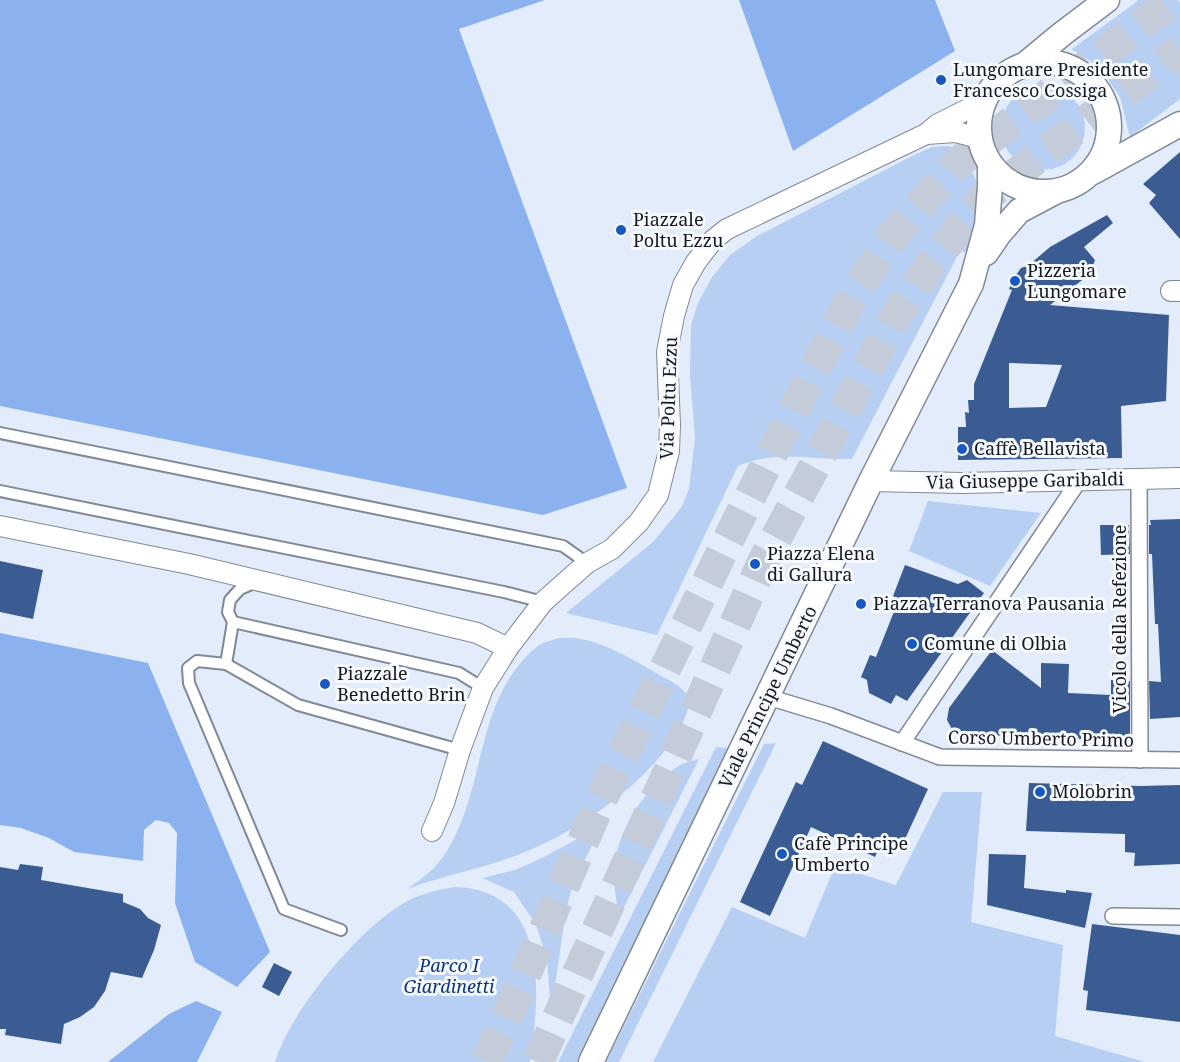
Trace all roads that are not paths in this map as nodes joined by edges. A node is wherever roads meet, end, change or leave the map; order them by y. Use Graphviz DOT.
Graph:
graph roads {
  1 [pos="1107,0"];
  2 [pos="1027,63"];
  3 [pos="984,101"];
  4 [pos="1180,124"];
  5 [pos="926,134"];
  6 [pos="979,138"];
  7 [pos="990,164"];
  8 [pos="1091,173"];
  9 [pos="1056,191"];
  10 [pos="977,268"];
  11 [pos="0,433"];
  12 [pos="1139,478"];
  13 [pos="1180,478"];
  14 [pos="1080,479"];
  15 [pos="871,481"];
  16 [pos="0,491"];
  17 [pos="0,526"];
  18 [pos="588,563"];
  19 [pos="258,581"];
  20 [pos="543,602"];
  21 [pos="233,622"];
  22 [pos="508,648"];
  23 [pos="226,664"];
  24 [pos="483,688"];
  25 [pos="768,697"];
  26 [pos="902,743"];
  27 [pos="460,750"];
  28 [pos="1140,760"];
  29 [pos="1180,760"];
  30 [pos="432,831"];
  31 [pos="1113,916"];
  32 [pos="1180,917"];
  33 [pos="341,930"];
  34 [pos="591,1062"];
  1 -- 2 [label="street"];
  2 -- 3 [label="street"];
  2 -- 8 [label="street"];
  3 -- 5 [label="street, Via Poltu Ezzu"];
  3 -- 6 [label="street"];
  4 -- 8 [label="street"];
  5 -- 6 [label="street, Via Poltu Ezzu"];
  5 -- 18 [label="street, Via Poltu Ezzu"];
  6 -- 7 [label="street"];
  7 -- 9 [label="street"];
  7 -- 10 [label="street, Viale Principe Umberto"];
  8 -- 9 [label="street"];
  9 -- 10 [label="street, Viale Principe Umberto"];
  10 -- 15 [label="street, Viale Principe Umberto"];
  11 -- 18 [label="lane"];
  12 -- 13 [label="street, Via Giuseppe Garibaldi"];
  12 -- 14 [label="street, Via Giuseppe Garibaldi"];
  12 -- 28 [label="street, Vicolo della Refezione"];
  14 -- 15 [label="street, Via Giuseppe Garibaldi"];
  14 -- 26 [label="street"];
  15 -- 25 [label="street, Viale Principe Umberto"];
  16 -- 20 [label="lane"];
  17 -- 19 [label="street"];
  18 -- 20 [label="street, Via Poltu Ezzu"];
  19 -- 21 [label="lane"];
  19 -- 22 [label="street"];
  20 -- 22 [label="street, Via Poltu Ezzu"];
  21 -- 23 [label="lane"];
  21 -- 24 [label="lane"];
  22 -- 24 [label="street, Via Poltu Ezzu"];
  23 -- 27 [label="lane"];
  23 -- 33 [label="lane"];
  24 -- 27 [label="street, Via Poltu Ezzu"];
  25 -- 26 [label="street, Corso Umberto Primo"];
  25 -- 34 [label="street, Viale Principe Umberto"];
  26 -- 28 [label="street, Corso Umberto Primo"];
  27 -- 30 [label="street, Via Poltu Ezzu"];
  28 -- 29 [label="street, Corso Umberto Primo"];
  31 -- 32 [label="street"];
}
